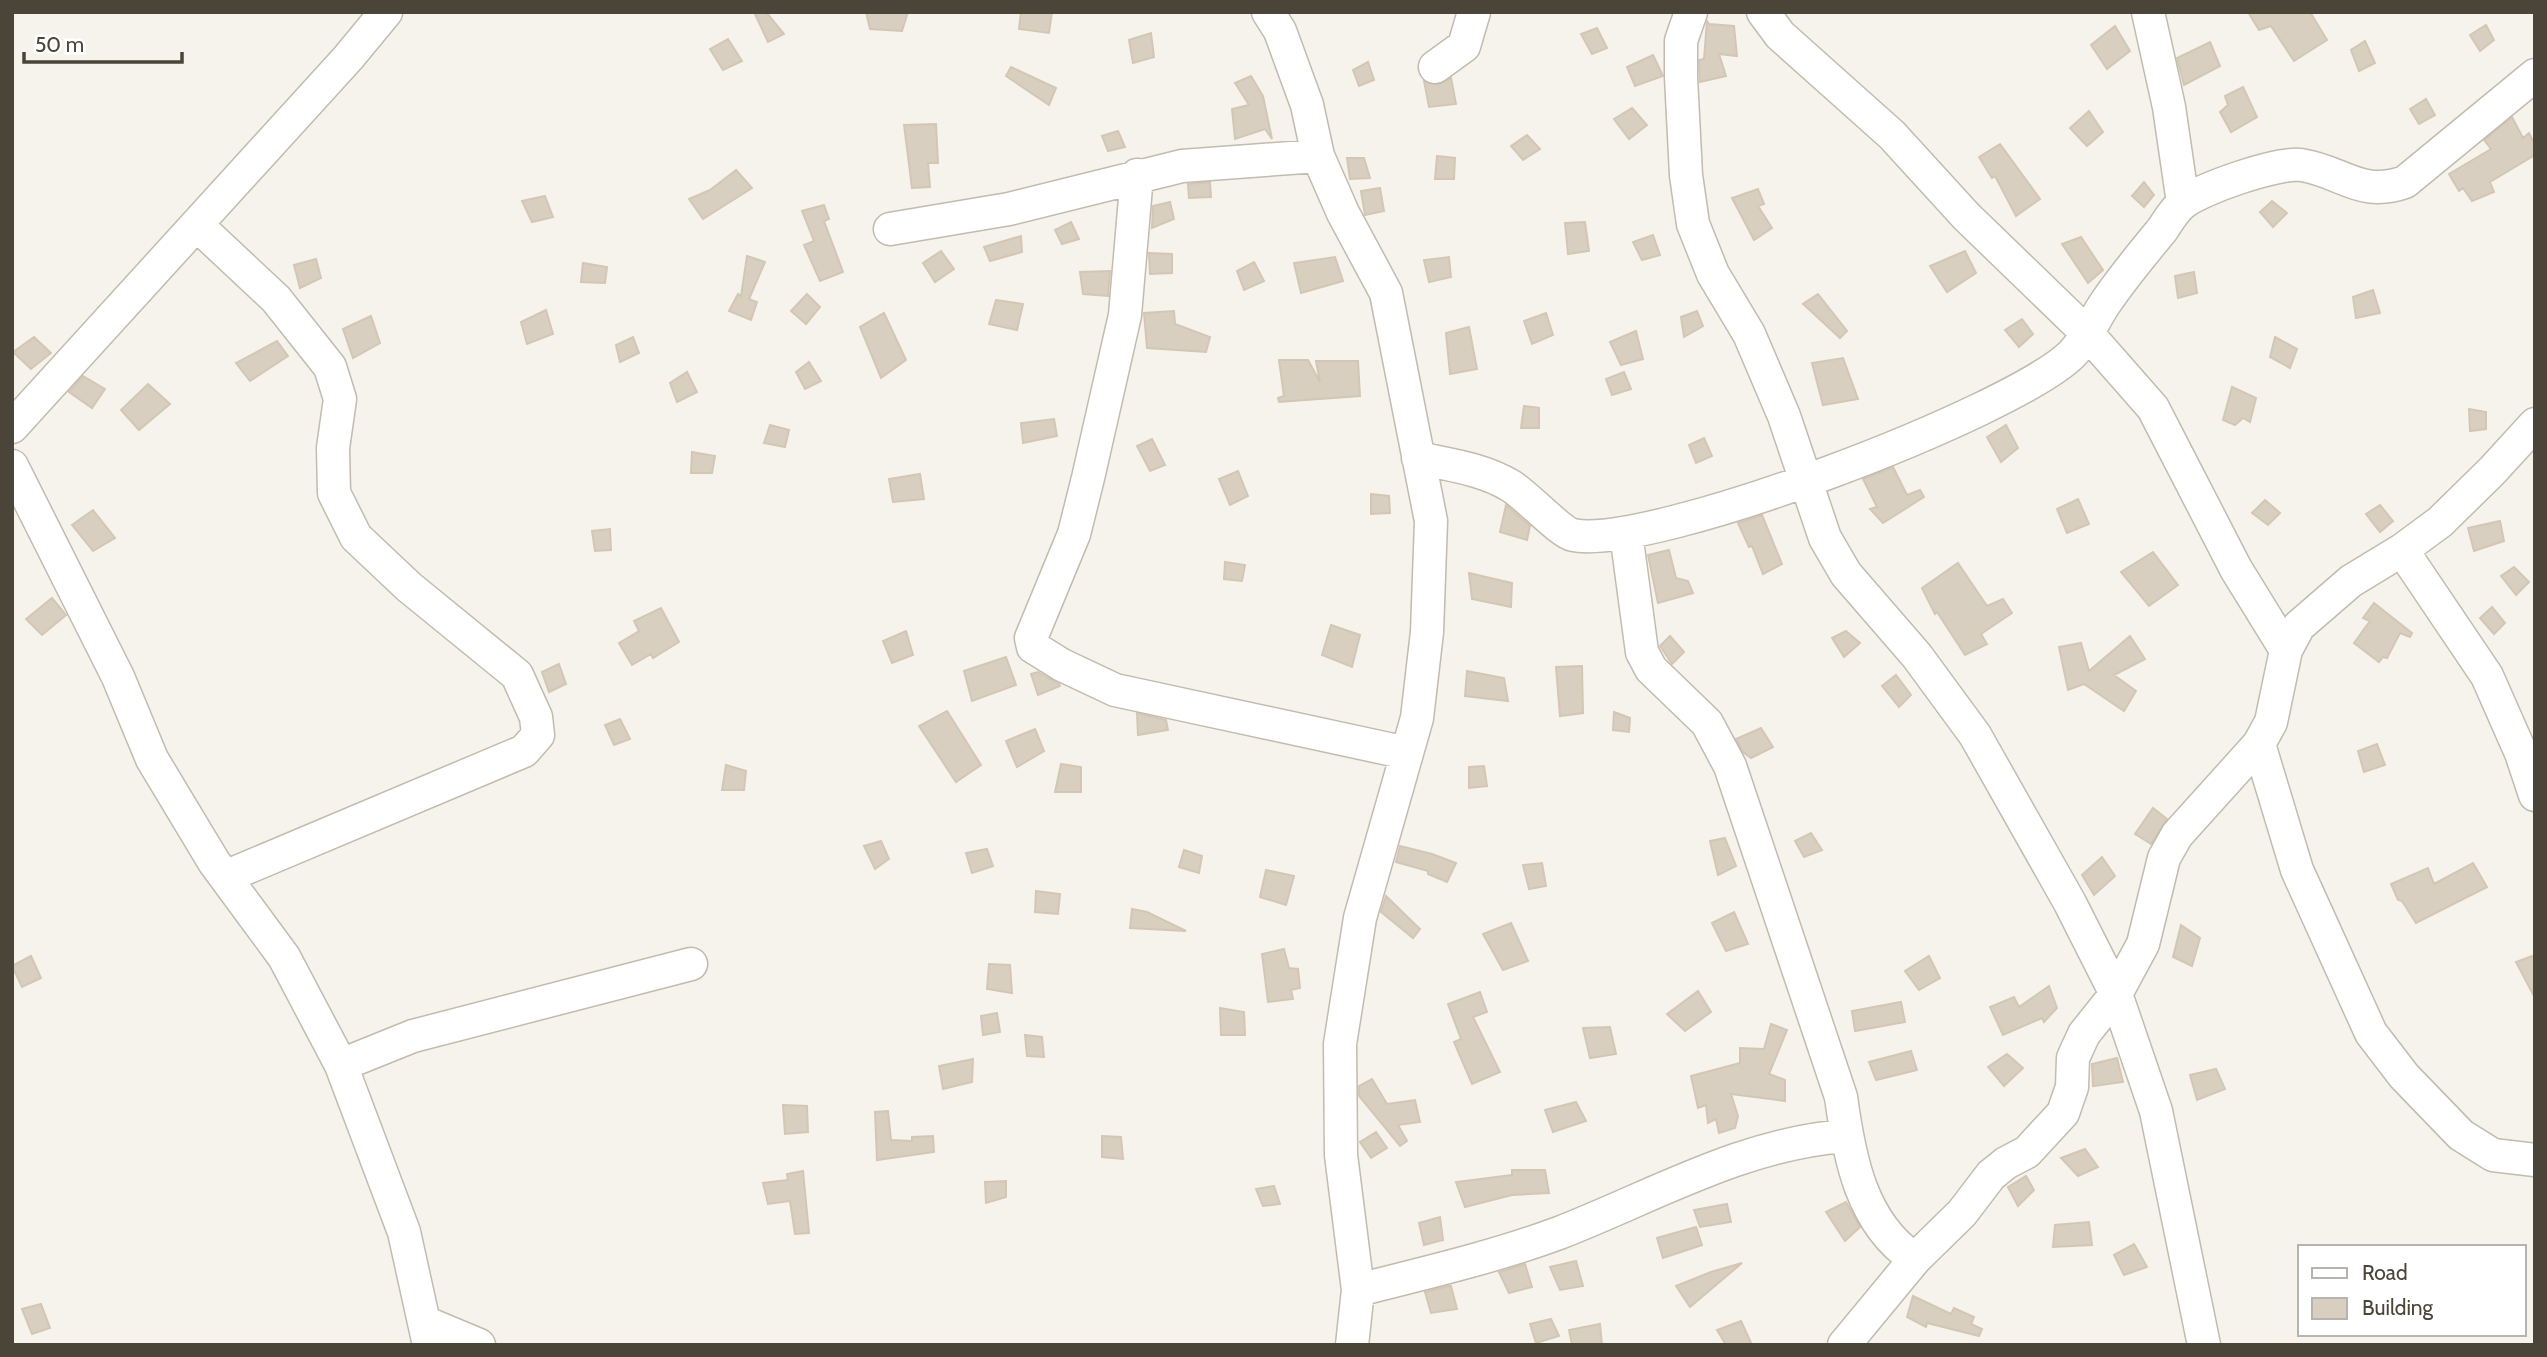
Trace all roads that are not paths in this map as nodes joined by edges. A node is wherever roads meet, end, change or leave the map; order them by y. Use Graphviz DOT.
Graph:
graph roads {
  1 [pos="386,12"];
  2 [pos="1268,12"];
  3 [pos="1474,12"];
  4 [pos="1691,12"];
  5 [pos="1763,12"];
  6 [pos="2148,12"];
  7 [pos="1435,67"];
  8 [pos="2533,84"];
  9 [pos="1318,156"];
  10 [pos="1137,176"];
  11 [pos="2183,203"];
  12 [pos="197,225"];
  13 [pos="890,229"];
  14 [pos="2088,334"];
  15 [pos="2535,424"];
  16 [pos="12,427"];
  17 [pos="1418,458"];
  18 [pos="12,466"];
  19 [pos="1804,482"];
  20 [pos="1626,533"];
  21 [pos="2402,550"];
  22 [pos="2286,650"];
  23 [pos="2259,744"];
  24 [pos="1407,753"];
  25 [pos="2535,795"];
  26 [pos="225,877"];
  27 [pos="691,964"];
  28 [pos="2116,994"];
  29 [pos="341,1065"];
  30 [pos="1846,1136"];
  31 [pos="2535,1160"];
  32 [pos="1915,1259"];
  33 [pos="1358,1290"];
  34 [pos="426,1338"];
  35 [pos="479,1345"];
  36 [pos="1352,1345"];
  37 [pos="1844,1345"];
  38 [pos="2204,1345"];
  1 -- 12 [label="street"];
  2 -- 9 [label="street"];
  3 -- 7 [label="street"];
  4 -- 19 [label="street"];
  5 -- 14 [label="street"];
  6 -- 11 [label="street"];
  8 -- 11 [label="street"];
  9 -- 10 [label="street"];
  9 -- 17 [label="street"];
  10 -- 13 [label="street"];
  10 -- 24 [label="street"];
  11 -- 14 [label="street"];
  12 -- 16 [label="street"];
  12 -- 26 [label="street"];
  14 -- 19 [label="street"];
  14 -- 22 [label="street"];
  15 -- 21 [label="street"];
  17 -- 20 [label="street"];
  17 -- 24 [label="street"];
  18 -- 26 [label="street"];
  19 -- 20 [label="street"];
  19 -- 28 [label="street"];
  20 -- 30 [label="street"];
  21 -- 22 [label="street"];
  21 -- 25 [label="street"];
  22 -- 23 [label="street"];
  23 -- 28 [label="street"];
  23 -- 31 [label="street"];
  24 -- 33 [label="street"];
  26 -- 29 [label="street"];
  27 -- 29 [label="street"];
  28 -- 32 [label="street"];
  28 -- 38 [label="street"];
  29 -- 34 [label="street"];
  30 -- 32 [label="street"];
  30 -- 33 [label="street"];
  32 -- 37 [label="street"];
  33 -- 36 [label="street"];
  34 -- 35 [label="street"];
}
